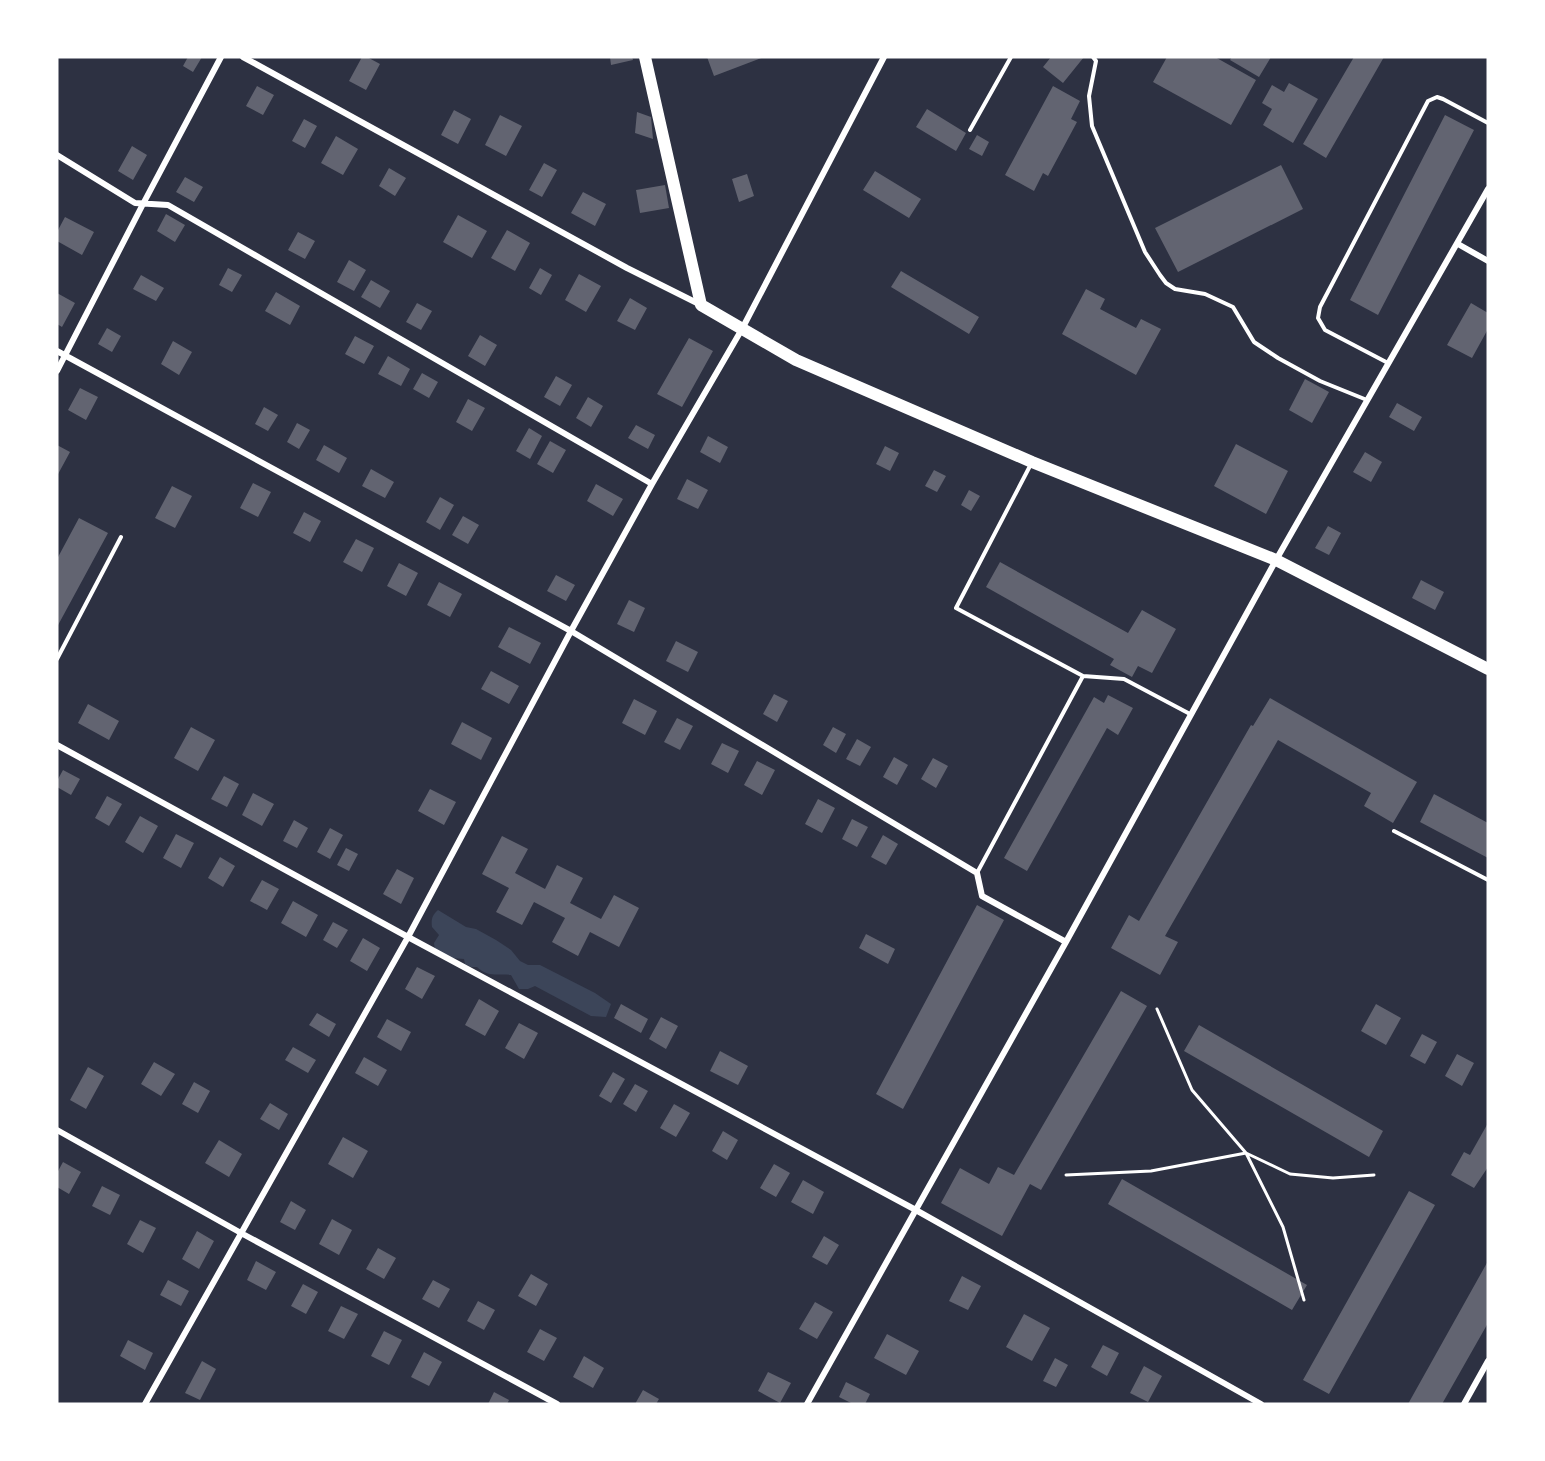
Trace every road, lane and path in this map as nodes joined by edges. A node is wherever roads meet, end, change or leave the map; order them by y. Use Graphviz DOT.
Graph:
graph roads {
  1 [pos="221,57"];
  2 [pos="243,57"];
  3 [pos="645,57"];
  4 [pos="884,57"];
  5 [pos="1011,57"];
  6 [pos="1093,57"];
  7 [pos="1488,123"];
  8 [pos="970,130"];
  9 [pos="57,155"];
  10 [pos="1488,189"];
  11 [pos="143,204"];
  12 [pos="1458,244"];
  13 [pos="1488,261"];
  14 [pos="701,306"];
  15 [pos="742,329"];
  16 [pos="57,351"];
  17 [pos="66,356"];
  18 [pos="1389,364"];
  19 [pos="57,371"];
  20 [pos="1368,401"];
  21 [pos="1032,462"];
  22 [pos="652,484"];
  23 [pos="121,537"];
  24 [pos="1276,560"];
  25 [pos="571,631"];
  26 [pos="57,659"];
  27 [pos="1488,669"];
  28 [pos="1083,676"];
  29 [pos="1192,715"];
  30 [pos="57,745"];
  31 [pos="1394,831"];
  32 [pos="977,873"];
  33 [pos="1488,880"];
  34 [pos="408,937"];
  35 [pos="1066,942"];
  36 [pos="1157,1008"];
  37 [pos="57,1130"];
  38 [pos="1246,1154"];
  39 [pos="1374,1174"];
  40 [pos="1066,1175"];
  41 [pos="915,1209"];
  42 [pos="241,1233"];
  43 [pos="1304,1300"];
  44 [pos="1488,1361"];
  45 [pos="145,1404"];
  46 [pos="557,1404"];
  47 [pos="807,1404"];
  48 [pos="1261,1404"];
  49 [pos="1464,1404"];
  1 -- 11 [label="street"];
  2 -- 14 [label="street"];
  3 -- 14 [label="main road"];
  4 -- 15 [label="street"];
  5 -- 8 [label="lane"];
  6 -- 20 [label="lane"];
  7 -- 18 [label="lane"];
  9 -- 11 [label="street"];
  10 -- 12 [label="street"];
  11 -- 17 [label="street"];
  11 -- 22 [label="street"];
  12 -- 13 [label="street"];
  12 -- 18 [label="street"];
  14 -- 15 [label="main road"];
  15 -- 21 [label="main road"];
  15 -- 22 [label="street"];
  16 -- 17 [label="street"];
  17 -- 19 [label="street"];
  17 -- 25 [label="street"];
  18 -- 20 [label="street"];
  20 -- 24 [label="street"];
  21 -- 24 [label="main road"];
  21 -- 28 [label="lane"];
  22 -- 25 [label="street"];
  23 -- 26 [label="lane"];
  24 -- 27 [label="main road"];
  24 -- 29 [label="street"];
  25 -- 32 [label="street"];
  25 -- 34 [label="street"];
  28 -- 29 [label="lane"];
  28 -- 32 [label="lane"];
  29 -- 35 [label="street"];
  30 -- 34 [label="street"];
  31 -- 33 [label="lane"];
  32 -- 35 [label="street"];
  34 -- 41 [label="street"];
  34 -- 42 [label="street"];
  35 -- 41 [label="street"];
  36 -- 38 [label="path"];
  37 -- 42 [label="street"];
  38 -- 39 [label="path"];
  38 -- 40 [label="path"];
  38 -- 43 [label="path"];
  41 -- 47 [label="street"];
  41 -- 48 [label="street"];
  42 -- 45 [label="street"];
  42 -- 46 [label="street"];
  44 -- 49 [label="street"];
}
